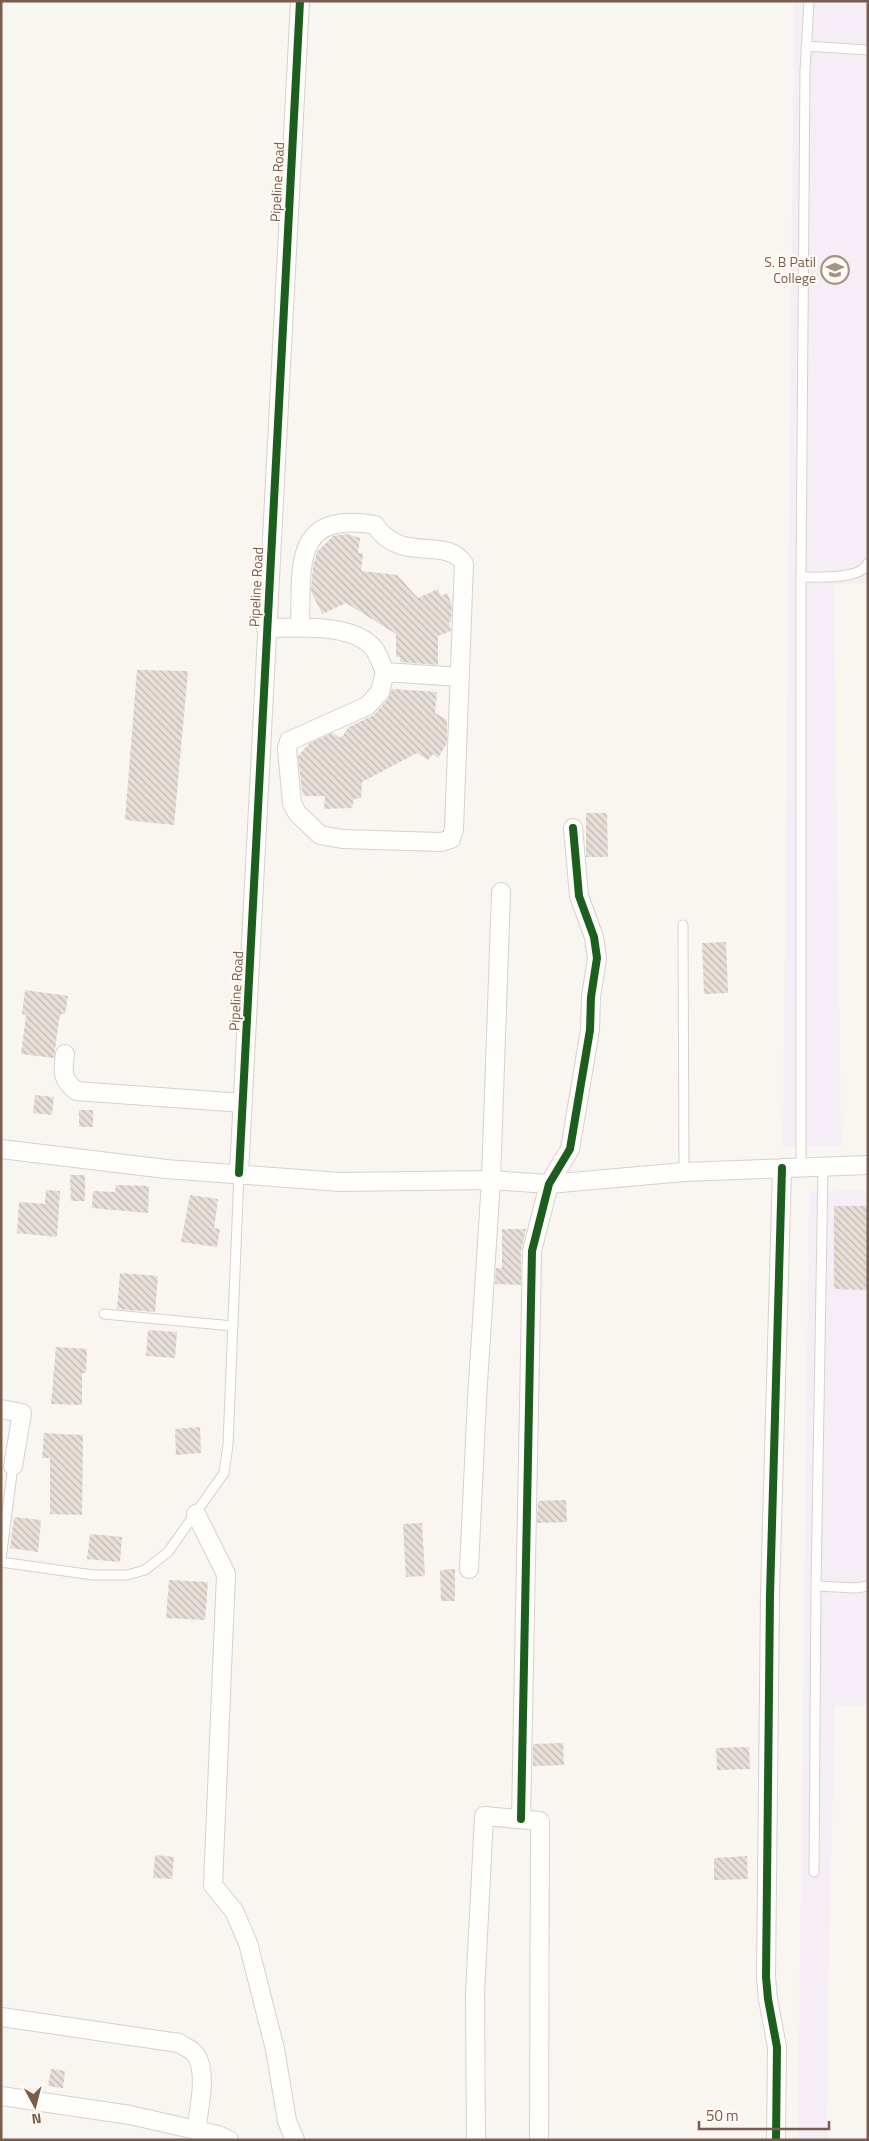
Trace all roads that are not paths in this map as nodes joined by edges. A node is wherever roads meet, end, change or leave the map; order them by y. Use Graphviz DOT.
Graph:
graph roads {
  1 [pos="300,1"];
  2 [pos="809,1"];
  3 [pos="806,46"];
  4 [pos="868,50"];
  5 [pos="868,563"];
  6 [pos="801,578"];
  7 [pos="300,627"];
  8 [pos="266,628"];
  9 [pos="385,672"];
  10 [pos="460,677"];
  11 [pos="573,828"];
  12 [pos="501,892"];
  13 [pos="684,925"];
  14 [pos="64,1054"];
  15 [pos="243,1103"];
  16 [pos="1,1148"];
  17 [pos="868,1165"];
  18 [pos="823,1166"];
  19 [pos="801,1167"];
  20 [pos="782,1168"];
  21 [pos="684,1172"];
  22 [pos="239,1173"];
  23 [pos="492,1180"];
  24 [pos="549,1184"];
  25 [pos="104,1314"];
  26 [pos="233,1326"];
  27 [pos="1,1409"];
  28 [pos="14,1466"];
  29 [pos="196,1514"];
  30 [pos="1,1561"];
  31 [pos="469,1569"];
  32 [pos="816,1586"];
  33 [pos="868,1586"];
  34 [pos="521,1819"];
  35 [pos="814,1872"];
  36 [pos="1,2018"];
  37 [pos="1,2096"];
  38 [pos="196,2130"];
  39 [pos="229,2140"];
  40 [pos="295,2140"];
  41 [pos="476,2140"];
  42 [pos="539,2140"];
  43 [pos="776,2140"];
  1 -- 8 [label="street, Pipeline Road"];
  2 -- 3 [label="lane"];
  3 -- 4 [label="lane"];
  3 -- 6 [label="lane"];
  5 -- 6 [label="lane"];
  6 -- 19 [label="lane"];
  7 -- 8 [label="street"];
  7 -- 9 [label="street"];
  7 -- 10 [label="street"];
  8 -- 15 [label="street, Pipeline Road"];
  9 -- 10 [label="street"];
  9 -- 10 [label="street"];
  11 -- 24 [label="street"];
  12 -- 23 [label="street"];
  13 -- 21 [label="lane"];
  14 -- 15 [label="street"];
  15 -- 22 [label="street, Pipeline Road"];
  16 -- 22 [label="street"];
  17 -- 18 [label="street"];
  18 -- 19 [label="street"];
  18 -- 32 [label="lane"];
  19 -- 20 [label="street"];
  20 -- 21 [label="street"];
  20 -- 43 [label="street"];
  21 -- 24 [label="street"];
  22 -- 23 [label="street"];
  22 -- 26 [label="lane"];
  23 -- 24 [label="street"];
  23 -- 31 [label="street"];
  24 -- 34 [label="street"];
  25 -- 26 [label="lane"];
  26 -- 29 [label="lane"];
  27 -- 28 [label="street"];
  28 -- 30 [label="lane"];
  29 -- 30 [label="lane"];
  29 -- 40 [label="street"];
  32 -- 33 [label="lane"];
  32 -- 35 [label="lane"];
  34 -- 41 [label="street"];
  34 -- 42 [label="street"];
  36 -- 38 [label="street"];
  37 -- 38 [label="street"];
  38 -- 39 [label="street"];
}
